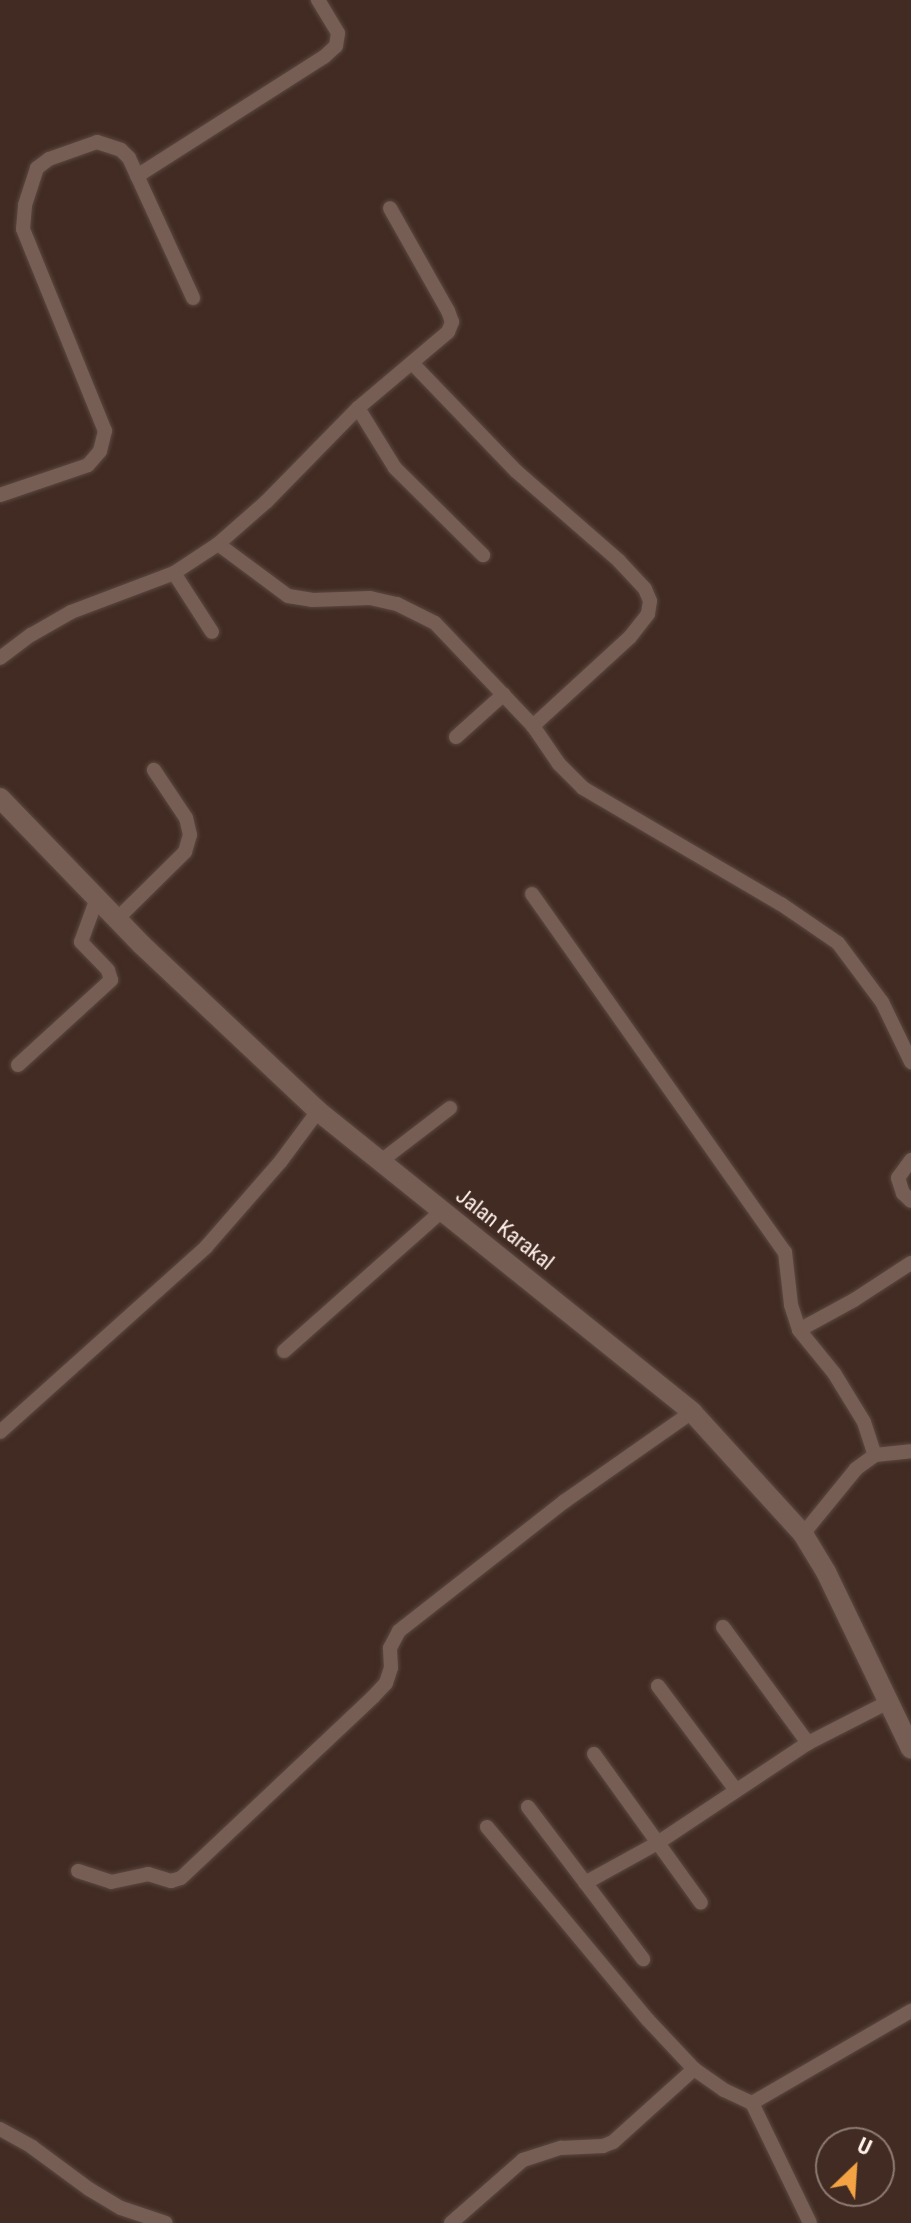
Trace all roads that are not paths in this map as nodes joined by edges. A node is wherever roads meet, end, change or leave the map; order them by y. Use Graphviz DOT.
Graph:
graph roads {
  1 [pos="318,0"];
  2 [pos="137,176"];
  3 [pos="390,208"];
  4 [pos="193,298"];
  5 [pos="413,364"];
  6 [pos="358,408"];
  7 [pos="0,495"];
  8 [pos="218,544"];
  9 [pos="483,555"];
  10 [pos="174,573"];
  11 [pos="212,632"];
  12 [pos="0,658"];
  13 [pos="504,694"];
  14 [pos="533,726"];
  15 [pos="456,737"];
  16 [pos="154,770"];
  17 [pos="4,810"];
  18 [pos="532,894"];
  19 [pos="97,898"];
  20 [pos="118,918"];
  21 [pos="911,1062"];
  22 [pos="18,1065"];
  23 [pos="450,1108"];
  24 [pos="318,1111"];
  25 [pos="911,1160"];
  26 [pos="381,1161"];
  27 [pos="911,1201"];
  28 [pos="443,1210"];
  29 [pos="911,1263"];
  30 [pos="799,1330"];
  31 [pos="284,1351"];
  32 [pos="692,1412"];
  33 [pos="0,1432"];
  34 [pos="911,1451"];
  35 [pos="875,1455"];
  36 [pos="803,1534"];
  37 [pos="723,1627"];
  38 [pos="658,1686"];
  39 [pos="890,1701"];
  40 [pos="808,1743"];
  41 [pos="911,1749"];
  42 [pos="594,1754"];
  43 [pos="735,1789"];
  44 [pos="528,1807"];
  45 [pos="487,1827"];
  46 [pos="656,1844"];
  47 [pos="78,1871"];
  48 [pos="585,1883"];
  49 [pos="701,1903"];
  50 [pos="643,1959"];
  51 [pos="911,2011"];
  52 [pos="694,2069"];
  53 [pos="752,2103"];
  54 [pos="0,2129"];
  55 [pos="166,2223"];
  56 [pos="451,2223"];
  57 [pos="810,2223"];
  1 -- 2 [label="street"];
  2 -- 4 [label="street"];
  2 -- 7 [label="street"];
  3 -- 5 [label="street"];
  5 -- 6 [label="street"];
  5 -- 14 [label="street"];
  6 -- 8 [label="street"];
  6 -- 9 [label="street"];
  8 -- 10 [label="street"];
  8 -- 13 [label="street"];
  10 -- 11 [label="street"];
  10 -- 12 [label="street"];
  13 -- 14 [label="street"];
  13 -- 15 [label="street"];
  14 -- 21 [label="street"];
  16 -- 20 [label="street"];
  17 -- 19 [label="main road, Jalan Karakal"];
  18 -- 30 [label="street"];
  19 -- 20 [label="main road, Jalan Karakal"];
  19 -- 22 [label="street"];
  20 -- 24 [label="main road, Jalan Karakal"];
  23 -- 26 [label="street"];
  24 -- 26 [label="main road, Jalan Karakal"];
  24 -- 33 [label="street"];
  25 -- 27 [label="street"];
  26 -- 28 [label="main road, Jalan Karakal"];
  28 -- 31 [label="street"];
  28 -- 32 [label="main road, Jalan Karakal"];
  29 -- 30 [label="street"];
  30 -- 35 [label="street"];
  32 -- 36 [label="main road, Jalan Karakal"];
  32 -- 47 [label="street"];
  34 -- 35 [label="street"];
  35 -- 36 [label="street"];
  36 -- 39 [label="main road, Jalan Karakal"];
  37 -- 40 [label="street"];
  38 -- 43 [label="street"];
  39 -- 40 [label="street"];
  39 -- 41 [label="main road, Jalan Karakal"];
  40 -- 43 [label="street"];
  42 -- 46 [label="street"];
  43 -- 46 [label="street"];
  44 -- 48 [label="street"];
  45 -- 52 [label="street"];
  46 -- 48 [label="street"];
  46 -- 49 [label="street"];
  48 -- 50 [label="street"];
  51 -- 53 [label="street"];
  52 -- 53 [label="street"];
  52 -- 56 [label="street"];
  53 -- 57 [label="street"];
  54 -- 55 [label="street"];
}
